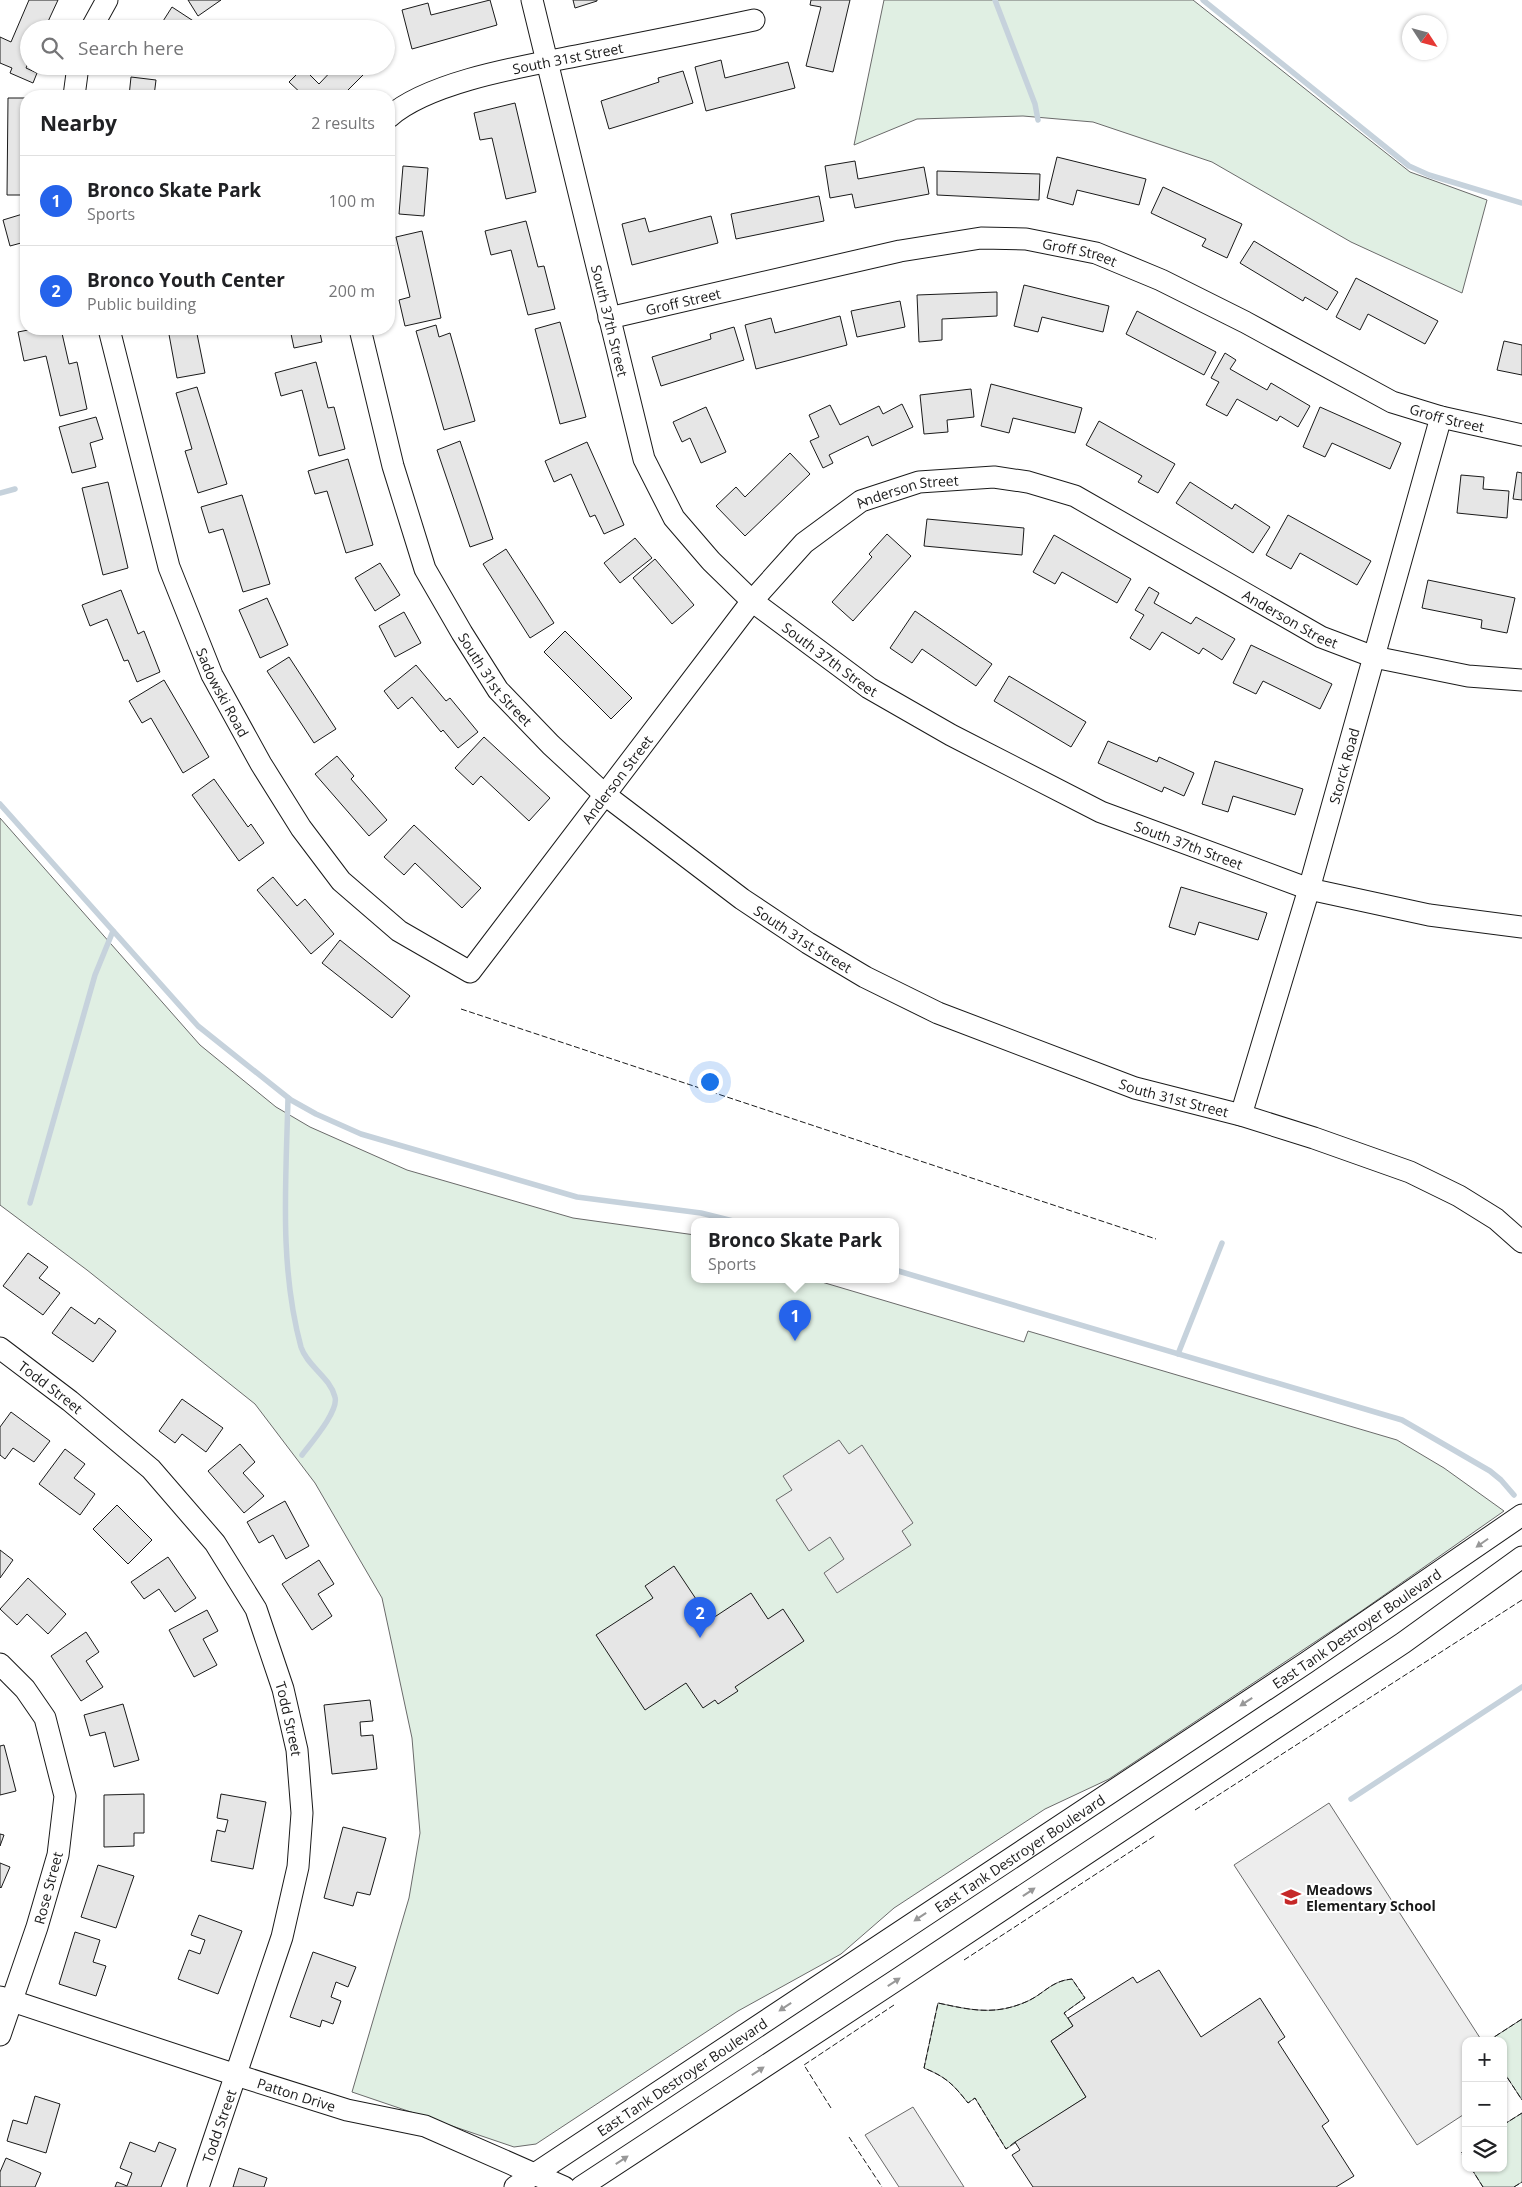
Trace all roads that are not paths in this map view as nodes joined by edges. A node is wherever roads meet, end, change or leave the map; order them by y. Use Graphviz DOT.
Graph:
graph roads {
  1 [pos="107,0"];
  2 [pos="532,0"];
  3 [pos="96,20"];
  4 [pos="754,20"];
  5 [pos="546,61"];
  6 [pos="77,75"];
  7 [pos="75,90"];
  8 [pos="395,113"];
  9 [pos="610,318"];
  10 [pos="111,335"];
  11 [pos="361,335"];
  12 [pos="1441,416"];
  13 [pos="1522,435"];
  14 [pos="752,601"];
  15 [pos="1374,657"];
  16 [pos="1522,680"];
  17 [pos="604,794"];
  18 [pos="1309,889"];
  19 [pos="1522,927"];
  20 [pos="470,972"];
  21 [pos="1242,1115"];
  22 [pos="1522,1242"];
  23 [pos="0,1348"];
  24 [pos="1522,1515"];
  25 [pos="1522,1557"];
  26 [pos="0,1664"];
  27 [pos="5,1999"];
  28 [pos="0,2035"];
  29 [pos="236,2075"];
  30 [pos="534,2173"];
  31 [pos="198,2187"];
  32 [pos="515,2187"];
  33 [pos="564,2187"];
  34 [pos="581,2187"];
  1 -- 3 [label="street"];
  2 -- 5 [label="street, South 37th Street"];
  4 -- 5 [label="street, South 31st Street"];
  5 -- 8 [label="street, South 31st Street"];
  5 -- 9 [label="street, South 37th Street"];
  6 -- 7 [label="street"];
  9 -- 12 [label="street, Groff Street"];
  9 -- 14 [label="street, South 37th Street"];
  10 -- 20 [label="street, Sadowski Road"];
  11 -- 17 [label="street, South 31st Street"];
  12 -- 13 [label="street, Groff Street"];
  12 -- 15 [label="street, Storck Road"];
  14 -- 15 [label="street, Anderson Street"];
  14 -- 17 [label="street, Anderson Street"];
  14 -- 18 [label="street, South 37th Street"];
  15 -- 16 [label="street, Anderson Street"];
  15 -- 18 [label="street, Storck Road"];
  17 -- 20 [label="street, Anderson Street"];
  17 -- 21 [label="street, South 31st Street"];
  18 -- 19 [label="street, South 37th Street"];
  18 -- 21 [label="street, Storck Road"];
  21 -- 22 [label="street, South 31st Street"];
  23 -- 29 [label="street, Todd Street"];
  24 -- 30 [label="street, East Tank Destroyer Boulevard, one-way"];
  34 -- 25 [label="street, one-way"];
  26 -- 27 [label="street, Rose Street"];
  27 -- 28 [label="street, Rose Street"];
  27 -- 29 [label="street, Patton Drive"];
  29 -- 30 [label="street, Patton Drive"];
  29 -- 31 [label="street, Todd Street"];
  30 -- 32 [label="street, East Tank Destroyer Boulevard"];
  30 -- 33 [label="street, Patton Drive"];
}
